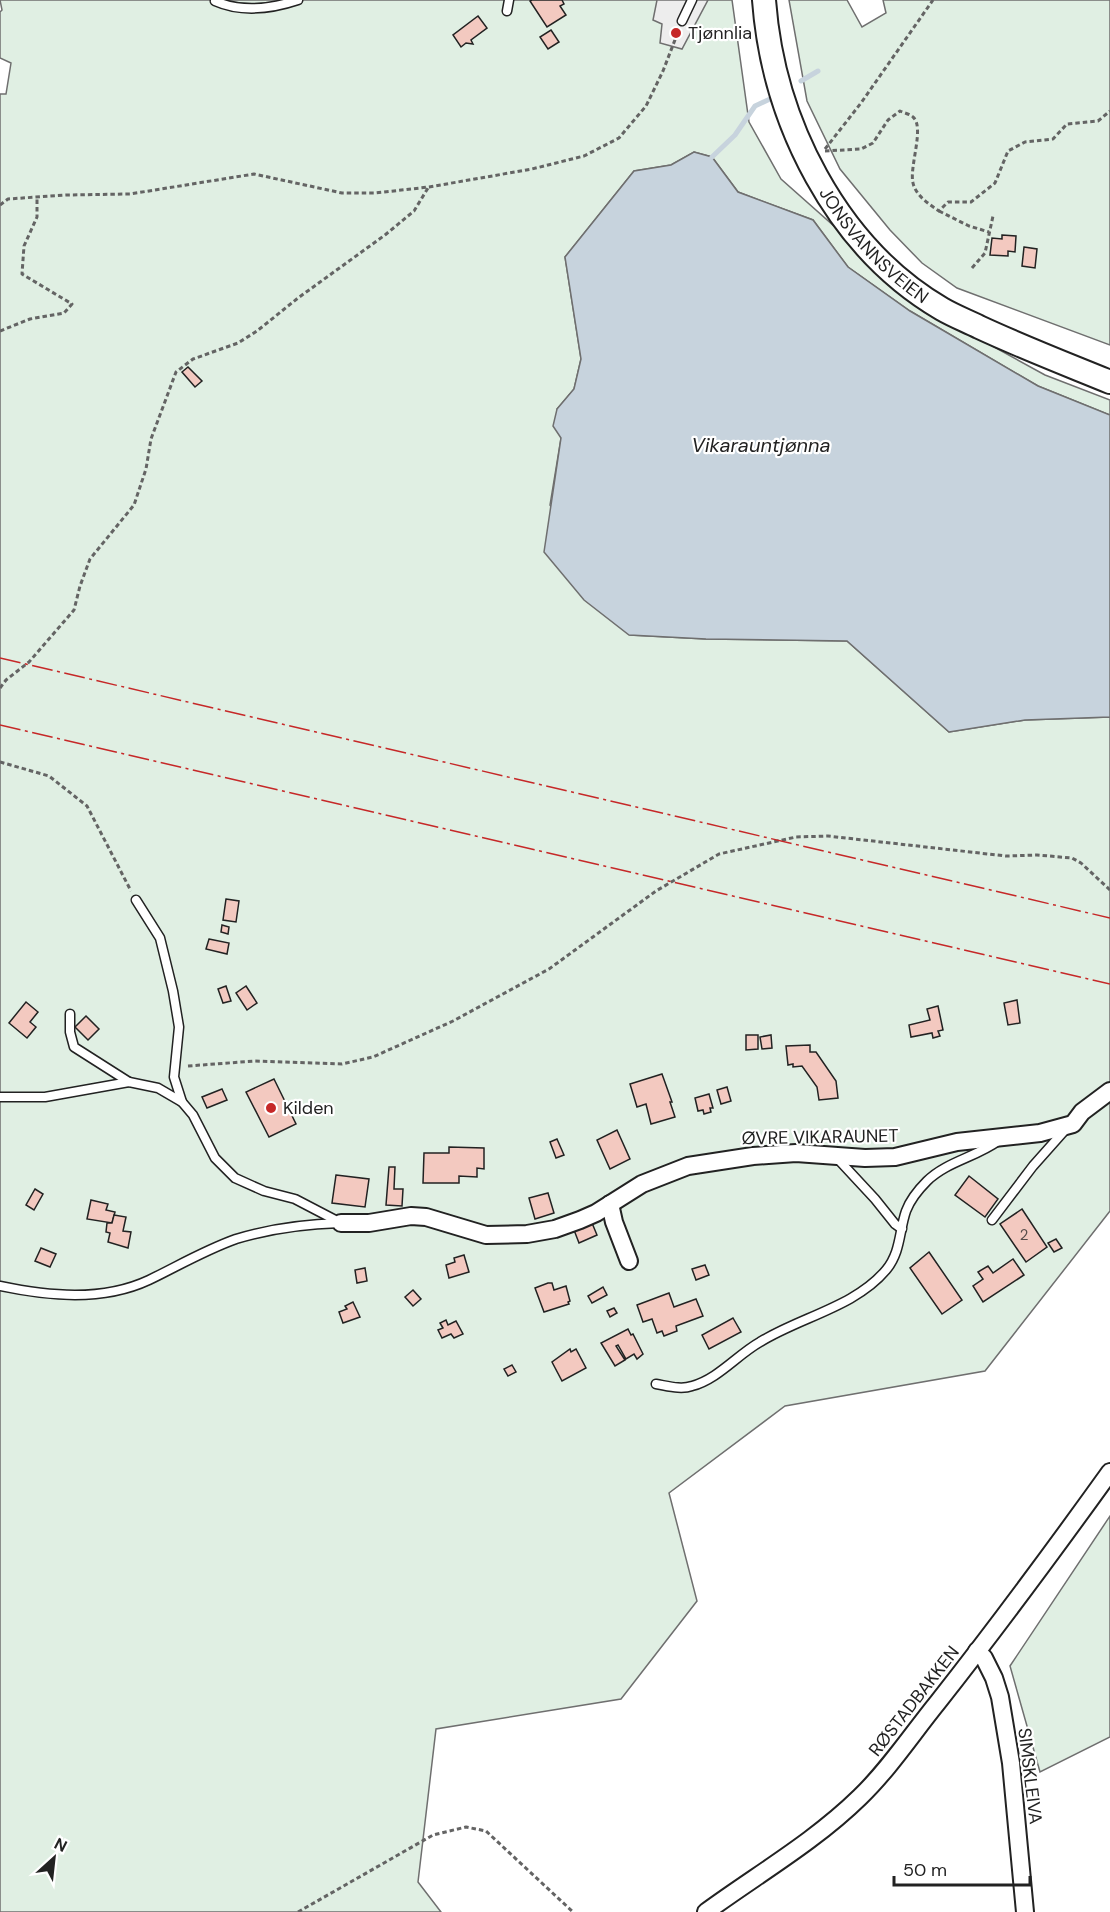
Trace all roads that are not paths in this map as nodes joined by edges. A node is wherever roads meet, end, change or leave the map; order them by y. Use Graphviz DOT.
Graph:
graph roads {
  1 [pos="298,0"];
  2 [pos="509,0"];
  3 [pos="692,0"];
  4 [pos="764,0"];
  5 [pos="215,1"];
  6 [pos="507,11"];
  7 [pos="682,21"];
  8 [pos="1110,382"];
  9 [pos="136,900"];
  10 [pos="70,1014"];
  11 [pos="129,1082"];
  12 [pos="1110,1091"];
  13 [pos="0,1097"];
  14 [pos="182,1102"];
  15 [pos="1073,1124"];
  16 [pos="1004,1138"];
  17 [pos="835,1156"];
  18 [pos="610,1204"];
  19 [pos="992,1220"];
  20 [pos="341,1223"];
  21 [pos="902,1229"];
  22 [pos="629,1261"];
  23 [pos="0,1286"];
  24 [pos="656,1384"];
  25 [pos="1110,1472"];
  26 [pos="977,1651"];
  27 [pos="706,1912"];
  28 [pos="1025,1912"];
  1 -- 5 [label="lane"];
  2 -- 6 [label="lane"];
  3 -- 7 [label="lane"];
  4 -- 8 [label="main road, JONSVANNSVEIEN"];
  9 -- 14 [label="lane, ØVRE VIKARAUNET"];
  10 -- 11 [label="lane, ØVRE VIKARAUNET"];
  11 -- 13 [label="lane, ØVRE VIKARAUNET"];
  11 -- 14 [label="lane, ØVRE VIKARAUNET"];
  12 -- 15 [label="street, ØVRE VIKARAUNET"];
  14 -- 20 [label="lane, ØVRE VIKARAUNET"];
  15 -- 16 [label="street, ØVRE VIKARAUNET"];
  15 -- 19 [label="lane, ØVRE VIKARAUNET"];
  16 -- 17 [label="street, ØVRE VIKARAUNET"];
  16 -- 21 [label="lane, ØVRE VIKARAUNET"];
  17 -- 18 [label="street, ØVRE VIKARAUNET"];
  17 -- 21 [label="lane"];
  18 -- 20 [label="street, ØVRE VIKARAUNET"];
  18 -- 22 [label="street"];
  20 -- 23 [label="lane, ØVRE VIKARAUNET"];
  21 -- 24 [label="lane, ØVRE VIKARAUNET"];
  25 -- 26 [label="street, RØSTADBAKKEN"];
  26 -- 27 [label="street, RØSTADBAKKEN"];
  26 -- 28 [label="street, SIMSKLEIVA"];
}
